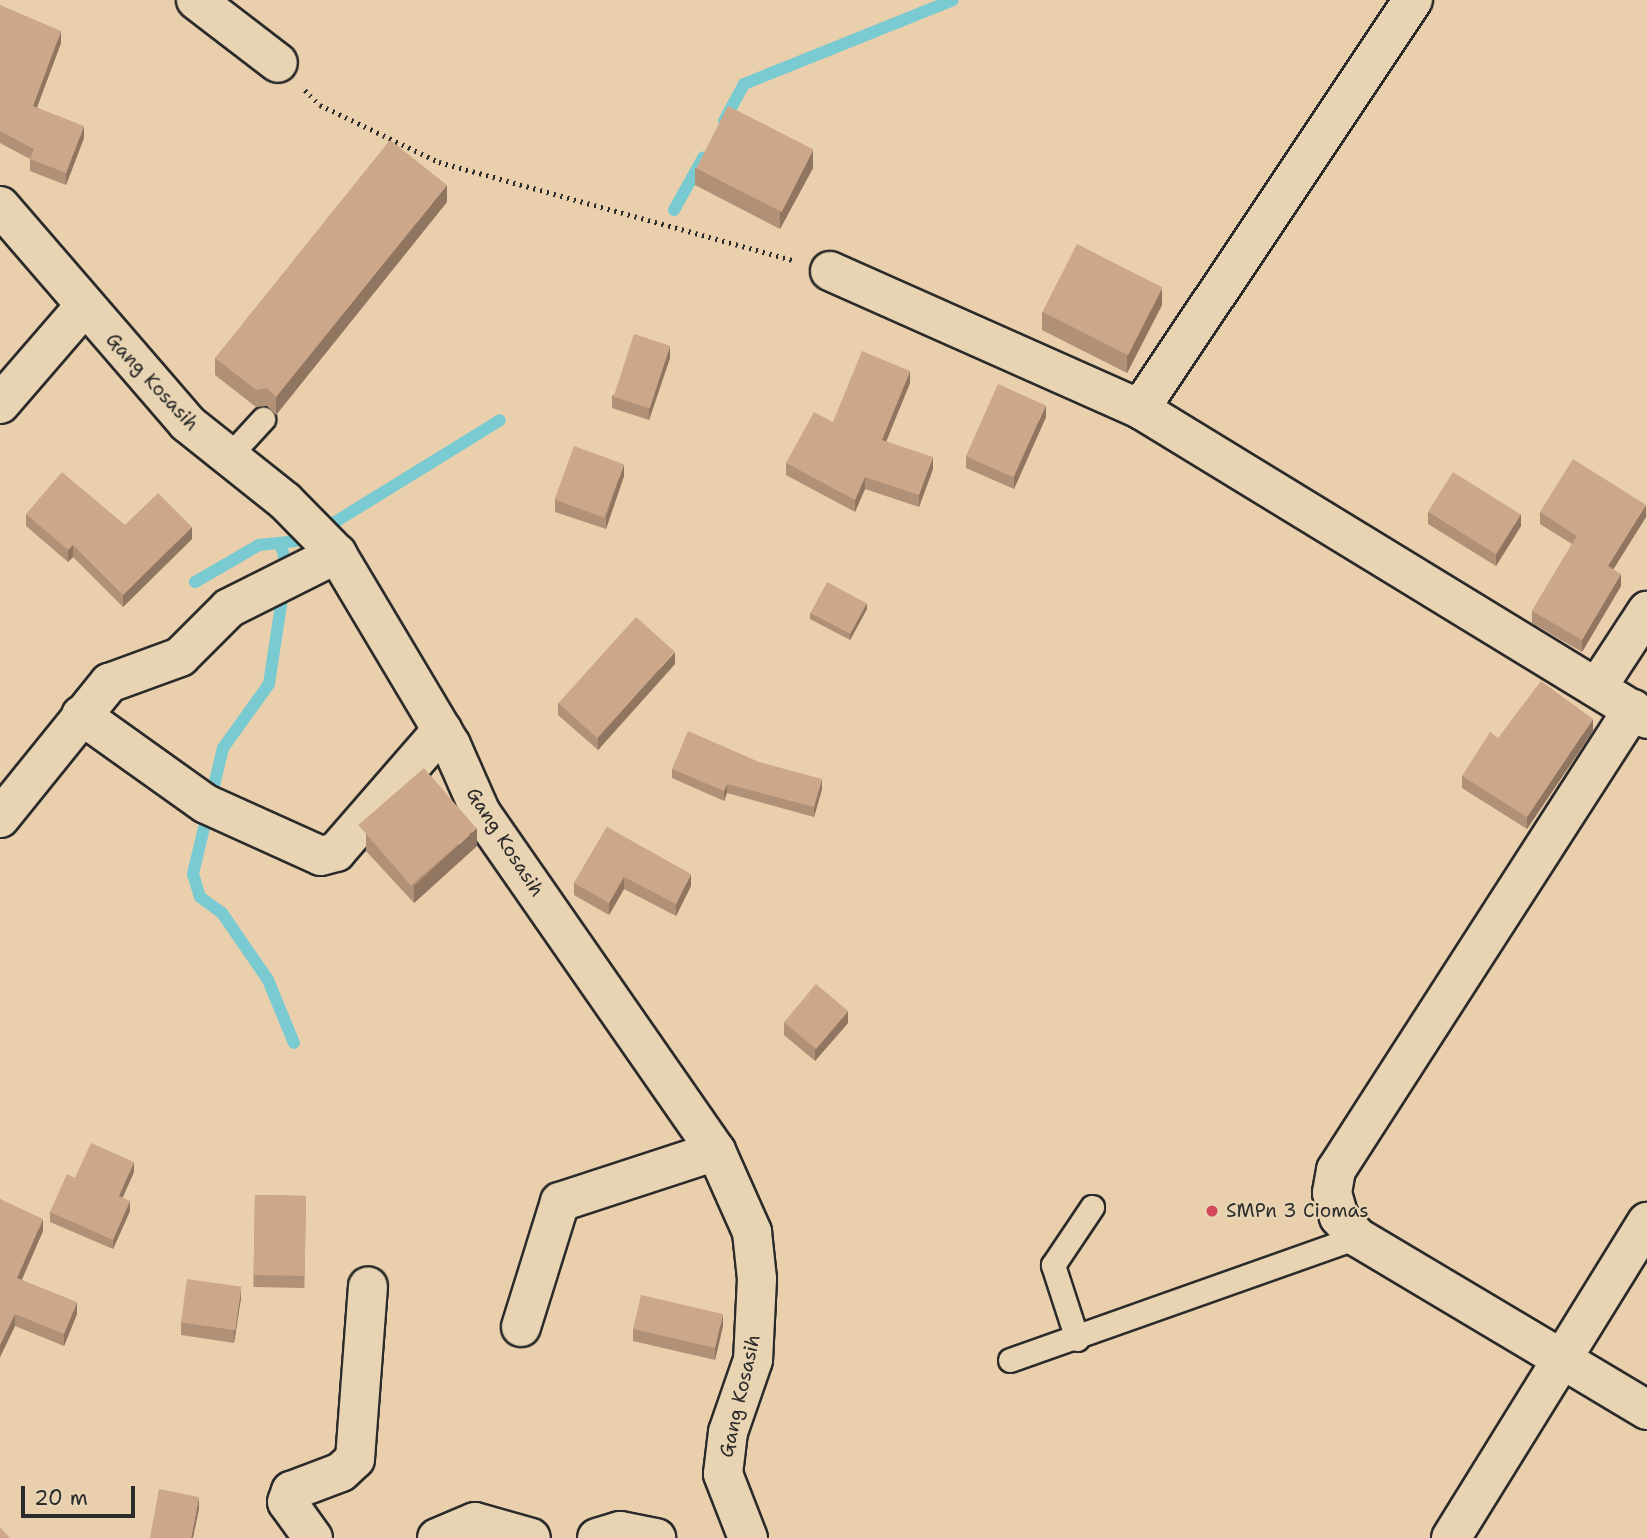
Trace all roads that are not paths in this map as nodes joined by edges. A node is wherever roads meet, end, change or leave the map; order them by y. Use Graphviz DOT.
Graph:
graph roads {
  1 [pos="196,0"];
  2 [pos="1413,0"];
  3 [pos="278,63"];
  4 [pos="4,219"];
  5 [pos="830,271"];
  6 [pos="83,308"];
  7 [pos="0,404"];
  8 [pos="1140,409"];
  9 [pos="262,419"];
  10 [pos="228,457"];
  11 [pos="330,558"];
  12 [pos="1647,611"];
  13 [pos="1598,686"];
  14 [pos="1640,714"];
  15 [pos="81,715"];
  16 [pos="442,730"];
  17 [pos="0,818"];
  18 [pos="716,1151"];
  19 [pos="1092,1207"];
  20 [pos="1647,1222"];
  21 [pos="1357,1237"];
  22 [pos="368,1286"];
  23 [pos="521,1328"];
  24 [pos="1077,1339"];
  25 [pos="1562,1356"];
  26 [pos="1010,1360"];
  27 [pos="1647,1410"];
  28 [pos="313,1538"];
  29 [pos="437,1538"];
  30 [pos="531,1538"];
  31 [pos="597,1538"];
  32 [pos="656,1538"];
  33 [pos="748,1538"];
  34 [pos="1451,1538"];
  1 -- 3 [label="street"];
  2 -- 8 [label="street"];
  4 -- 6 [label="street, Gang Kosasih"];
  5 -- 8 [label="street"];
  6 -- 7 [label="street"];
  6 -- 10 [label="street, Gang Kosasih"];
  8 -- 13 [label="street"];
  9 -- 10 [label="lane"];
  10 -- 11 [label="street, Gang Kosasih"];
  11 -- 15 [label="street"];
  11 -- 16 [label="street, Gang Kosasih"];
  12 -- 13 [label="street"];
  13 -- 14 [label="street"];
  14 -- 21 [label="street"];
  15 -- 16 [label="street"];
  15 -- 17 [label="street"];
  16 -- 18 [label="street, Gang Kosasih"];
  18 -- 23 [label="street"];
  18 -- 33 [label="street, Gang Kosasih"];
  19 -- 24 [label="lane"];
  20 -- 25 [label="street"];
  21 -- 24 [label="lane"];
  21 -- 25 [label="street"];
  22 -- 28 [label="street"];
  24 -- 26 [label="lane"];
  25 -- 27 [label="street"];
  25 -- 34 [label="street"];
  29 -- 30 [label="street"];
  31 -- 32 [label="street"];
}
